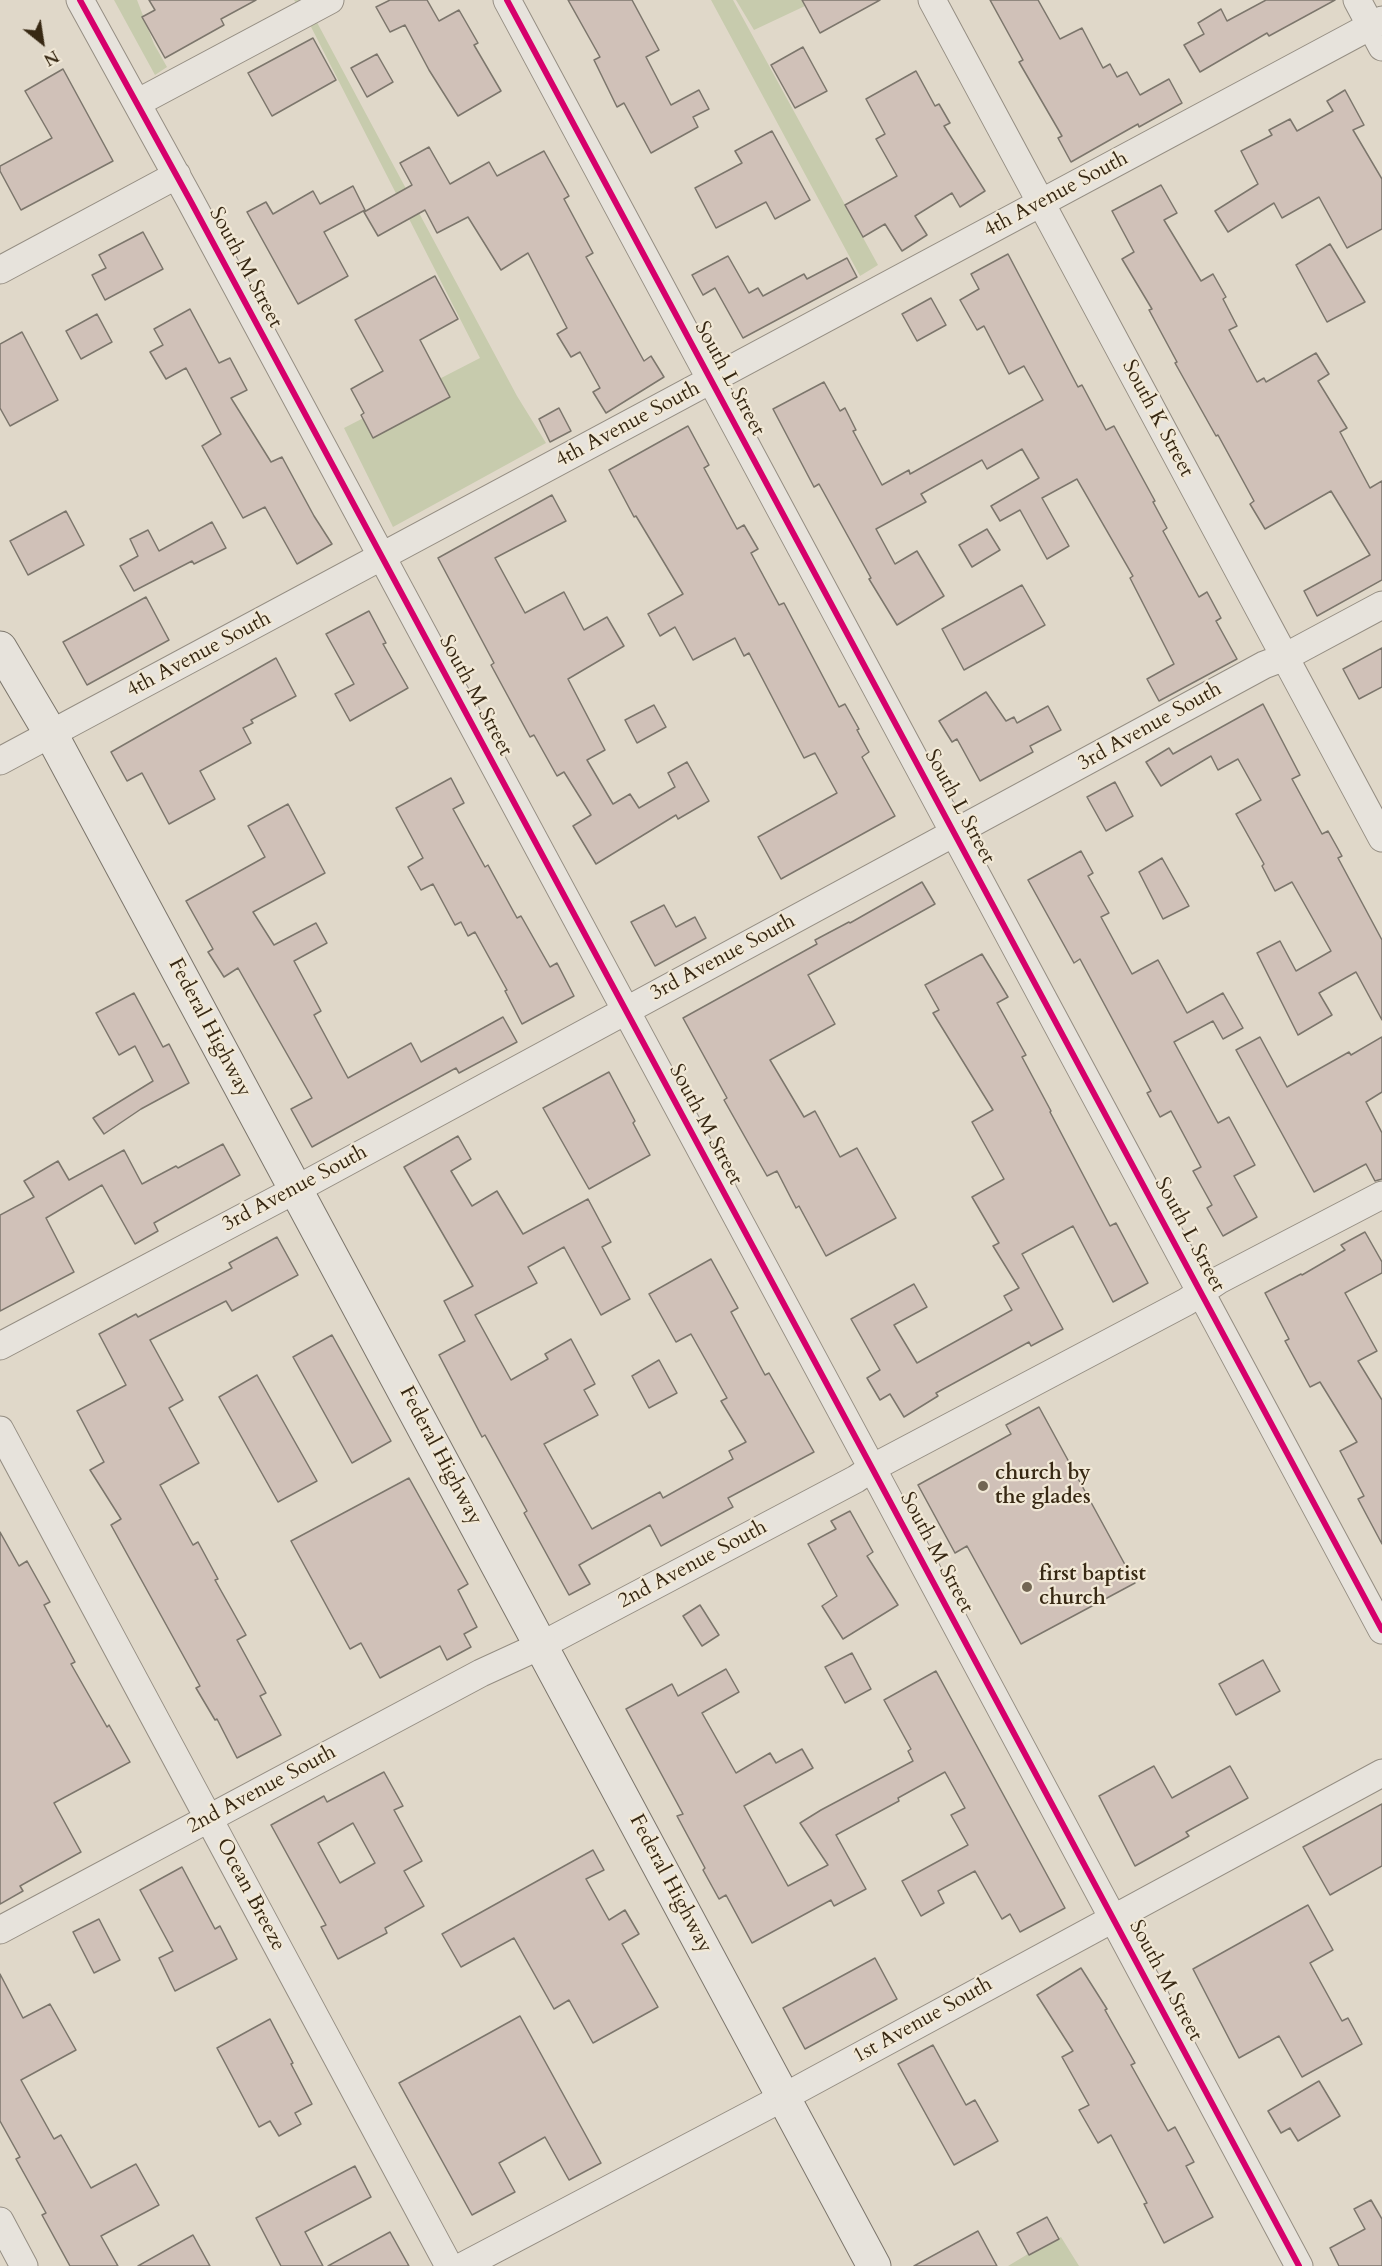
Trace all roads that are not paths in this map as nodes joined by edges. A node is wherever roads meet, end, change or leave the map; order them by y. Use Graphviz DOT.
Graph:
graph roads {
  1 [pos="80,0"];
  2 [pos="330,0"];
  3 [pos="507,0"];
  4 [pos="932,0"];
  5 [pos="1357,0"];
  6 [pos="1378,31"];
  7 [pos="137,103"];
  8 [pos="177,175"];
  9 [pos="1041,203"];
  10 [pos="0,270"];
  11 [pos="712,380"];
  12 [pos="382,557"];
  13 [pos="1382,605"];
  14 [pos="0,648"];
  15 [pos="1285,657"];
  16 [pos="51,734"];
  17 [pos="0,761"];
  18 [pos="955,834"];
  19 [pos="1382,838"];
  20 [pos="625,1011"];
  21 [pos="296,1190"];
  22 [pos="1382,1195"];
  23 [pos="1200,1292"];
  24 [pos="0,1346"];
  25 [pos="0,1430"];
  26 [pos="872,1468"];
  27 [pos="1382,1629"];
  28 [pos="542,1645"];
  29 [pos="1382,1773"];
  30 [pos="209,1818"];
  31 [pos="1112,1918"];
  32 [pos="0,1930"];
  33 [pos="784,2097"];
  34 [pos="0,2221"];
  35 [pos="24,2266"];
  36 [pos="449,2266"];
  37 [pos="463,2266"];
  38 [pos="874,2266"];
  39 [pos="1299,2266"];
  1 -- 7 [label="street, South M Street"];
  2 -- 7 [label="street"];
  3 -- 11 [label="street, South L Street"];
  4 -- 9 [label="street, South K Street"];
  5 -- 6 [label="street"];
  6 -- 9 [label="street, 4th Avenue South"];
  7 -- 8 [label="street, South M Street"];
  8 -- 10 [label="street"];
  8 -- 12 [label="street, South M Street"];
  9 -- 11 [label="street, 4th Avenue South"];
  9 -- 15 [label="street, South K Street"];
  11 -- 12 [label="street, 4th Avenue South"];
  11 -- 18 [label="street, South L Street"];
  12 -- 16 [label="street, 4th Avenue South"];
  12 -- 20 [label="street, South M Street"];
  13 -- 15 [label="street, 3rd Avenue South"];
  14 -- 16 [label="main road, Federal Highway"];
  15 -- 18 [label="street, 3rd Avenue South"];
  15 -- 19 [label="street, South K Street"];
  16 -- 17 [label="street, 4th Avenue South"];
  16 -- 21 [label="main road, Federal Highway"];
  18 -- 20 [label="street, 3rd Avenue South"];
  18 -- 23 [label="street, South L Street"];
  20 -- 21 [label="street, 3rd Avenue South"];
  20 -- 26 [label="street, South M Street"];
  21 -- 24 [label="street, 3rd Avenue South"];
  21 -- 28 [label="main road, Federal Highway"];
  22 -- 23 [label="street, 2nd Avenue South"];
  23 -- 26 [label="street, 2nd Avenue South"];
  23 -- 27 [label="street, South L Street"];
  25 -- 30 [label="street, Ocean Breeze"];
  26 -- 28 [label="street, 2nd Avenue South"];
  26 -- 31 [label="street, South M Street"];
  28 -- 30 [label="street, 2nd Avenue South"];
  28 -- 33 [label="main road, Federal Highway"];
  29 -- 31 [label="street, 1st Avenue South"];
  30 -- 32 [label="street, 2nd Avenue South"];
  30 -- 36 [label="street, Ocean Breeze"];
  31 -- 33 [label="street, 1st Avenue South"];
  31 -- 39 [label="street, South M Street"];
  33 -- 37 [label="street, 1st Avenue South"];
  33 -- 38 [label="main road, Federal Highway"];
  34 -- 35 [label="street"];
}
